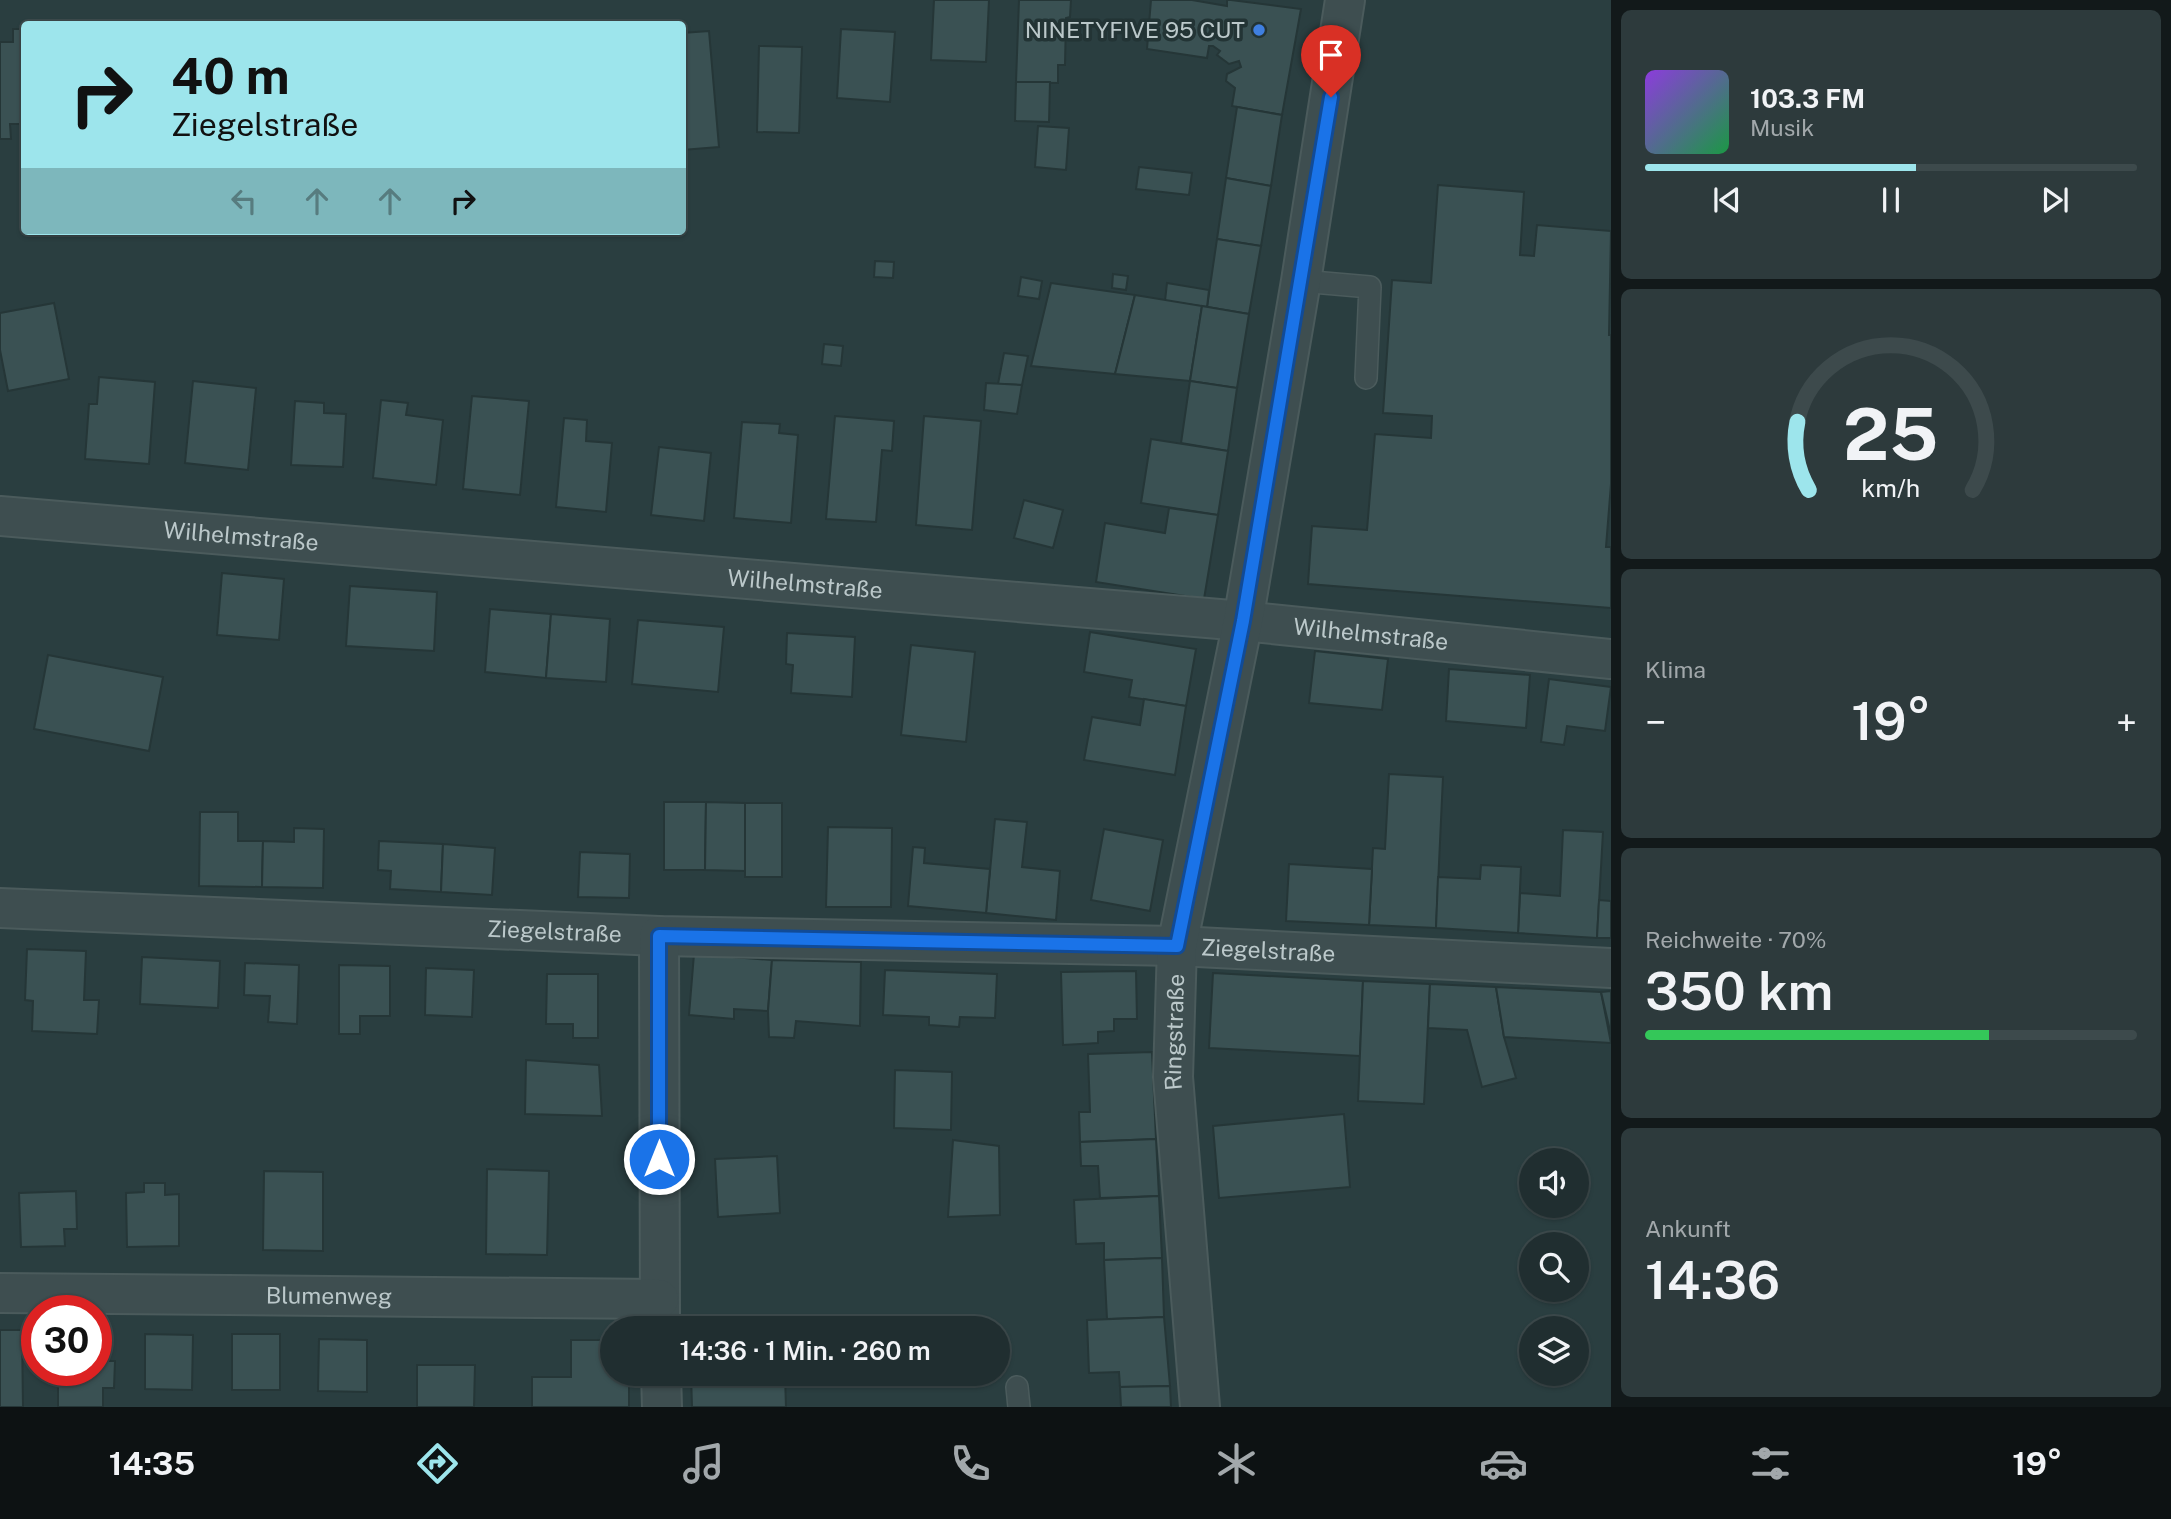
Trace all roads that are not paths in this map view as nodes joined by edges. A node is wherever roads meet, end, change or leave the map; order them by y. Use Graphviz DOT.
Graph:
graph roads {
  1 [pos="1345,0"];
  2 [pos="1301,281"];
  3 [pos="1366,378"];
  4 [pos="0,516"];
  5 [pos="1243,621"];
  6 [pos="1611,659"];
  7 [pos="0,908"];
  8 [pos="659,936"];
  9 [pos="1177,946"];
  10 [pos="1611,968"];
  11 [pos="0,1293"];
  12 [pos="659,1313"];
  13 [pos="661,1386"];
  14 [pos="662,1407"];
  15 [pos="1200,1407"];
  1 -- 2 [label="street, Ringstraße"];
  2 -- 3 [label="lane"];
  2 -- 5 [label="street, Ringstraße"];
  4 -- 5 [label="street, Wilhelmstraße"];
  5 -- 6 [label="street, Wilhelmstraße"];
  5 -- 9 [label="street, Ringstraße"];
  7 -- 8 [label="street, Ziegelstraße"];
  8 -- 9 [label="street, Ziegelstraße"];
  8 -- 12 [label="street"];
  9 -- 10 [label="street, Ziegelstraße"];
  9 -- 15 [label="street, Ringstraße"];
  11 -- 12 [label="street, Blumenweg"];
  13 -- 14 [label="street"];
}
